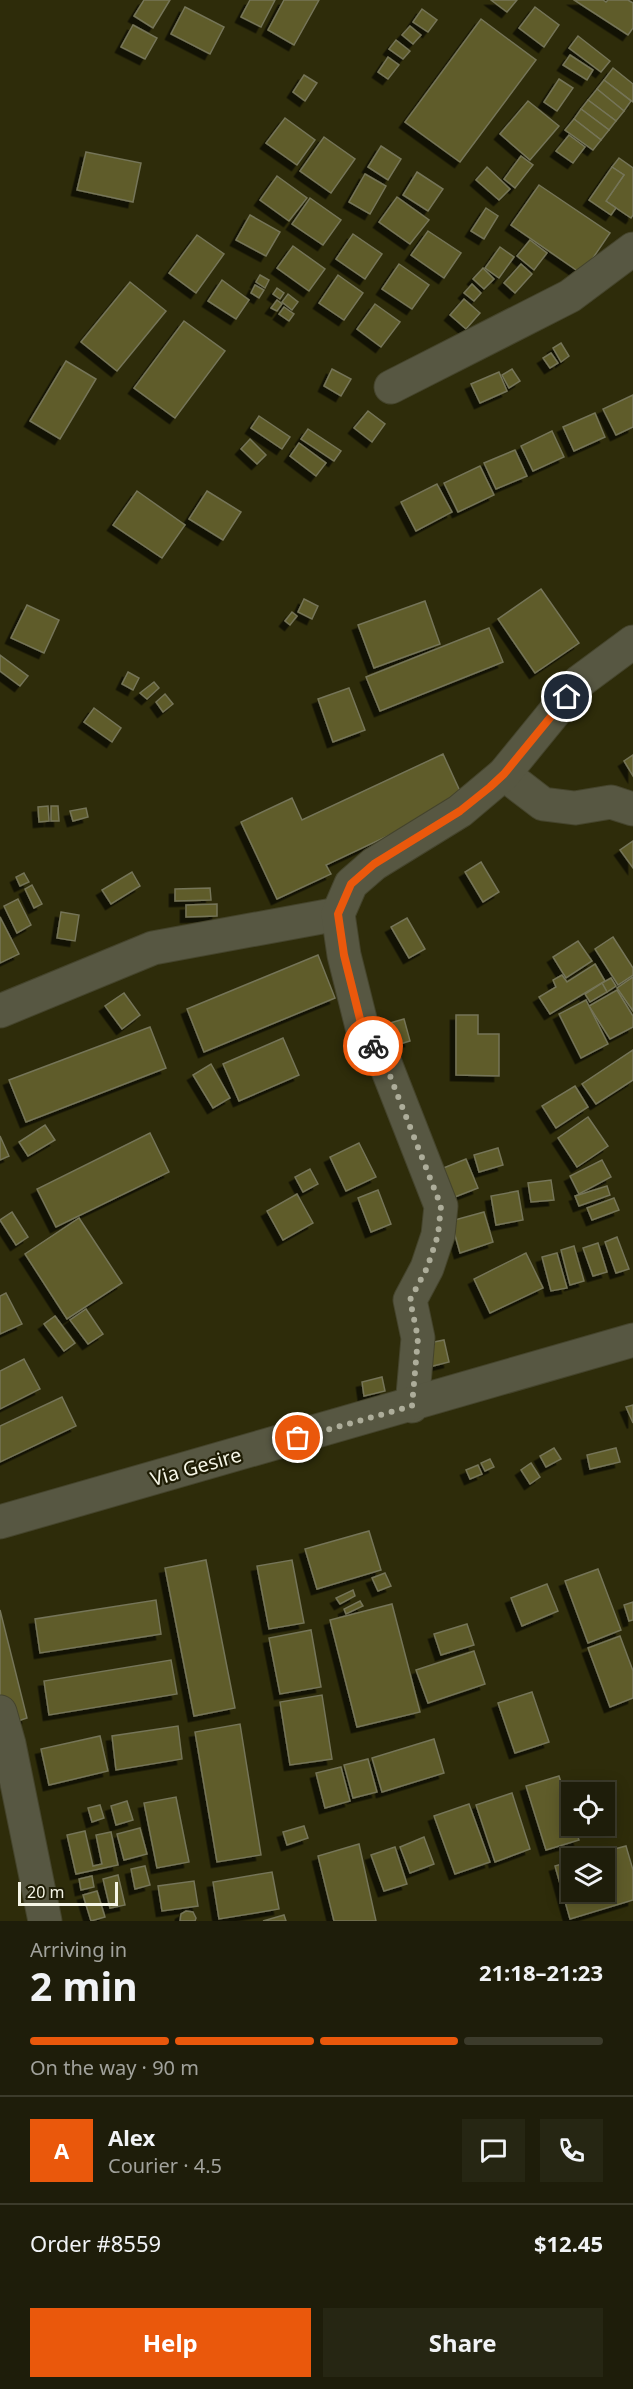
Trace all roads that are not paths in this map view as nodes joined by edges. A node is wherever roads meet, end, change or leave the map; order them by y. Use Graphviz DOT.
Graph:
graph roads {
  1 [pos="633,249"];
  2 [pos="391,387"];
  3 [pos="633,642"];
  4 [pos="504,774"];
  5 [pos="633,809"];
  6 [pos="338,914"];
  7 [pos="0,1011"];
  8 [pos="633,1340"];
  9 [pos="412,1406"];
  10 [pos="0,1522"];
  11 [pos="0,1712"];
  12 [pos="45,1921"];
  1 -- 2 [label="street"];
  3 -- 4 [label="street"];
  4 -- 5 [label="street"];
  4 -- 6 [label="street"];
  6 -- 7 [label="street"];
  6 -- 9 [label="street"];
  8 -- 9 [label="street, Via Gesire"];
  9 -- 10 [label="street, Via Gesire"];
  11 -- 12 [label="street"];
}
